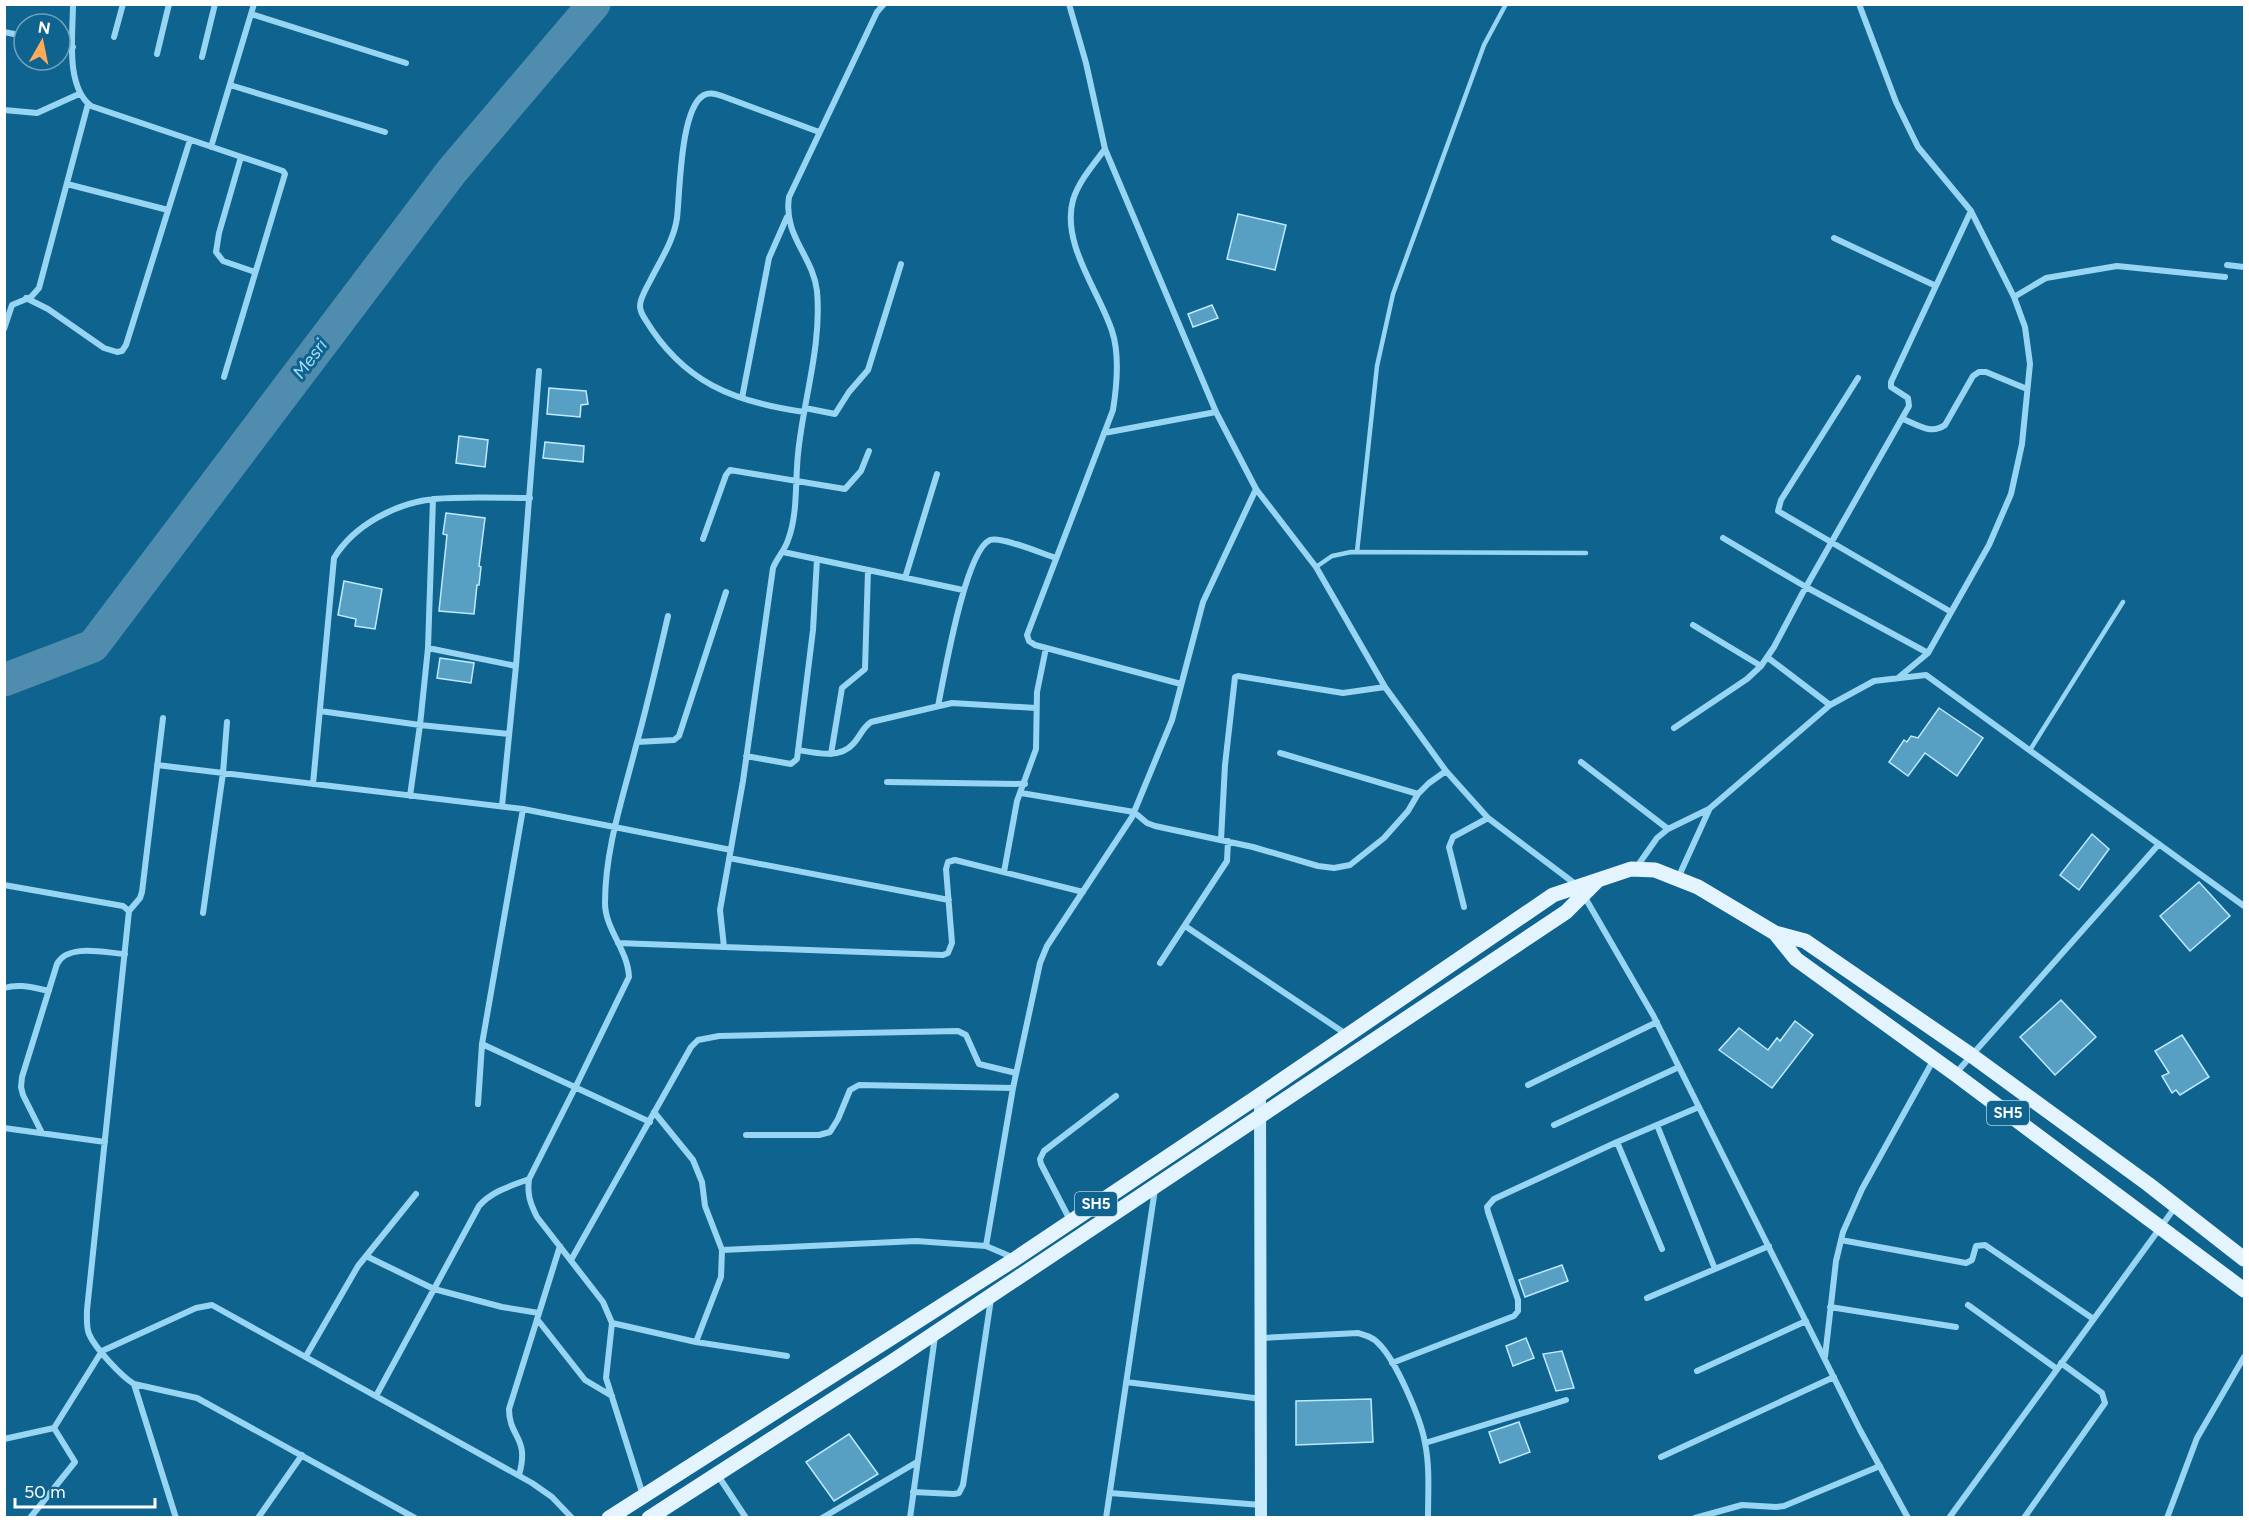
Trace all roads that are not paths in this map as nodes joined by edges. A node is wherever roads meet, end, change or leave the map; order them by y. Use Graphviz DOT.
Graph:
graph roads {
  1 [pos="73,4"];
  2 [pos="123,4"];
  3 [pos="170,4"];
  4 [pos="215,4"];
  5 [pos="254,4"];
  6 [pos="884,4"];
  7 [pos="1069,4"];
  8 [pos="1506,4"];
  9 [pos="1859,4"];
  10 [pos="251,14"];
  11 [pos="114,37"];
  12 [pos="73,47"];
  13 [pos="157,54"];
  14 [pos="202,57"];
  15 [pos="406,63"];
  16 [pos="230,85"];
  17 [pos="79,94"];
  18 [pos="88,104"];
  19 [pos="4,110"];
  20 [pos="385,132"];
  21 [pos="819,132"];
  22 [pos="190,140"];
  23 [pos="211,147"];
  24 [pos="1105,149"];
  25 [pos="241,157"];
  26 [pos="67,184"];
  27 [pos="168,210"];
  28 [pos="1971,211"];
  29 [pos="788,216"];
  30 [pos="1834,238"];
  31 [pos="901,264"];
  32 [pos="2227,265"];
  33 [pos="2244,267"];
  34 [pos="255,272"];
  35 [pos="2225,277"];
  36 [pos="1936,286"];
  37 [pos="2014,297"];
  38 [pos="26,298"];
  39 [pos="4,329"];
  40 [pos="539,371"];
  41 [pos="224,377"];
  42 [pos="1858,378"];
  43 [pos="2027,389"];
  44 [pos="742,398"];
  45 [pos="805,410"];
  46 [pos="1216,412"];
  47 [pos="1903,419"];
  48 [pos="1104,434"];
  49 [pos="869,451"];
  50 [pos="937,474"];
  51 [pos="796,479"];
  52 [pos="1256,489"];
  53 [pos="530,498"];
  54 [pos="433,499"];
  55 [pos="1723,538"];
  56 [pos="703,539"];
  57 [pos="1832,543"];
  58 [pos="783,552"];
  59 [pos="1358,552"];
  60 [pos="1586,553"];
  61 [pos="1056,558"];
  62 [pos="817,559"];
  63 [pos="1316,567"];
  64 [pos="868,570"];
  65 [pos="905,578"];
  66 [pos="1806,587"];
  67 [pos="963,590"];
  68 [pos="726,592"];
  69 [pos="2123,602"];
  70 [pos="1951,612"];
  71 [pos="669,616"];
  72 [pos="1693,625"];
  73 [pos="428,648"];
  74 [pos="1046,648"];
  75 [pos="1928,653"];
  76 [pos="1767,657"];
  77 [pos="516,666"];
  78 [pos="1761,666"];
  79 [pos="1898,678"];
  80 [pos="1181,684"];
  81 [pos="1385,687"];
  82 [pos="938,705"];
  83 [pos="1830,705"];
  84 [pos="1036,708"];
  85 [pos="320,711"];
  86 [pos="163,718"];
  87 [pos="226,722"];
  88 [pos="420,725"];
  89 [pos="1674,728"];
  90 [pos="509,734"];
  91 [pos="637,742"];
  92 [pos="798,750"];
  93 [pos="2030,750"];
  94 [pos="1280,753"];
  95 [pos="831,754"];
  96 [pos="746,756"];
  97 [pos="1581,762"];
  98 [pos="157,765"];
  99 [pos="1446,771"];
  100 [pos="223,773"];
  101 [pos="887,782"];
  102 [pos="313,784"];
  103 [pos="1025,784"];
  104 [pos="1021,793"];
  105 [pos="1418,794"];
  106 [pos="410,796"];
  107 [pos="502,806"];
  108 [pos="523,809"];
  109 [pos="1709,809"];
  110 [pos="1133,815"];
  111 [pos="1488,818"];
  112 [pos="614,826"];
  113 [pos="1668,829"];
  114 [pos="1224,841"];
  115 [pos="2159,844"];
  116 [pos="731,850"];
  117 [pos="729,858"];
  118 [pos="1636,868"];
  119 [pos="1004,872"];
  120 [pos="1678,878"];
  121 [pos="4,885"];
  122 [pos="1581,890"];
  123 [pos="1083,892"];
  124 [pos="949,900"];
  125 [pos="2244,906"];
  126 [pos="1464,907"];
  127 [pos="129,911"];
  128 [pos="203,913"];
  129 [pos="1185,926"];
  130 [pos="1775,933"];
  131 [pos="618,944"];
  132 [pos="724,947"];
  133 [pos="125,954"];
  134 [pos="1160,963"];
  135 [pos="4,988"];
  136 [pos="49,991"];
  137 [pos="1657,1022"];
  138 [pos="1347,1035"];
  139 [pos="482,1044"];
  140 [pos="1971,1055"];
  141 [pos="1934,1059"];
  142 [pos="1679,1067"];
  143 [pos="1016,1073"];
  144 [pos="1955,1074"];
  145 [pos="1528,1085"];
  146 [pos="576,1086"];
  147 [pos="1013,1088"];
  148 [pos="1260,1095"];
  149 [pos="1116,1096"];
  150 [pos="478,1104"];
  151 [pos="1699,1107"];
  152 [pos="654,1112"];
  153 [pos="1260,1114"];
  154 [pos="650,1122"];
  155 [pos="1554,1125"];
  156 [pos="1657,1125"];
  157 [pos="4,1128"];
  158 [pos="42,1133"];
  159 [pos="746,1134"];
  160 [pos="105,1142"];
  161 [pos="1617,1142"];
  162 [pos="529,1179"];
  163 [pos="1155,1185"];
  164 [pos="416,1194"];
  165 [pos="2176,1206"];
  166 [pos="1071,1221"];
  167 [pos="2160,1227"];
  168 [pos="1841,1240"];
  169 [pos="560,1246"];
  170 [pos="986,1246"];
  171 [pos="1768,1246"];
  172 [pos="1662,1249"];
  173 [pos="722,1250"];
  174 [pos="366,1256"];
  175 [pos="1015,1259"];
  176 [pos="2244,1259"];
  177 [pos="571,1260"];
  178 [pos="1715,1269"];
  179 [pos="434,1288"];
  180 [pos="2244,1290"];
  181 [pos="991,1295"];
  182 [pos="1647,1298"];
  183 [pos="1968,1305"];
  184 [pos="1830,1307"];
  185 [pos="538,1316"];
  186 [pos="2092,1318"];
  187 [pos="1806,1322"];
  188 [pos="612,1323"];
  189 [pos="1956,1327"];
  190 [pos="936,1332"];
  191 [pos="1262,1338"];
  192 [pos="696,1342"];
  193 [pos="102,1351"];
  194 [pos="306,1356"];
  195 [pos="787,1356"];
  196 [pos="2244,1357"];
  197 [pos="1825,1358"];
  198 [pos="1392,1363"];
  199 [pos="2059,1366"];
  200 [pos="1697,1371"];
  201 [pos="1834,1377"];
  202 [pos="1126,1382"];
  203 [pos="134,1384"];
  204 [pos="376,1396"];
  205 [pos="612,1396"];
  206 [pos="1262,1399"];
  207 [pos="1566,1400"];
  208 [pos="54,1428"];
  209 [pos="4,1439"];
  210 [pos="1425,1443"];
  211 [pos="302,1455"];
  212 [pos="1661,1457"];
  213 [pos="918,1462"];
  214 [pos="1880,1466"];
  215 [pos="717,1474"];
  216 [pos="519,1475"];
  217 [pos="913,1492"];
  218 [pos="1110,1492"];
  219 [pos="644,1496"];
  220 [pos="1261,1511"];
  221 [pos="30,1518"];
  222 [pos="176,1518"];
  223 [pos="258,1518"];
  224 [pos="415,1518"];
  225 [pos="572,1518"];
  226 [pos="609,1518"];
  227 [pos="649,1518"];
  228 [pos="746,1518"];
  229 [pos="822,1518"];
  230 [pos="910,1518"];
  231 [pos="1106,1518"];
  232 [pos="1428,1518"];
  233 [pos="1695,1518"];
  234 [pos="1908,1518"];
  235 [pos="1949,1518"];
  236 [pos="2024,1518"];
  237 [pos="2167,1518"];
  1 -- 12 [label="street"];
  2 -- 11 [label="street"];
  3 -- 13 [label="street"];
  4 -- 14 [label="street"];
  5 -- 10 [label="street"];
  6 -- 21 [label="street"];
  7 -- 24 [label="street"];
  8 -- 59 [label="lane"];
  9 -- 28 [label="street"];
  10 -- 15 [label="street"];
  10 -- 16 [label="street"];
  12 -- 17 [label="street"];
  16 -- 20 [label="street"];
  16 -- 23 [label="street"];
  17 -- 18 [label="street"];
  17 -- 19 [label="street"];
  18 -- 22 [label="street"];
  18 -- 26 [label="street"];
  21 -- 29 [label="street"];
  21 -- 44 [label="street"];
  22 -- 23 [label="street"];
  22 -- 27 [label="street"];
  23 -- 25 [label="street"];
  24 -- 46 [label="street"];
  24 -- 48 [label="street"];
  25 -- 34 [label="street"];
  25 -- 34 [label="street"];
  26 -- 27 [label="street"];
  26 -- 38 [label="street"];
  27 -- 38 [label="street"];
  28 -- 36 [label="street"];
  28 -- 37 [label="street"];
  29 -- 44 [label="street"];
  29 -- 45 [label="street"];
  30 -- 36 [label="street"];
  31 -- 45 [label="street"];
  32 -- 33 [label="street"];
  34 -- 41 [label="street"];
  35 -- 37 [label="street"];
  36 -- 47 [label="street"];
  37 -- 43 [label="street"];
  38 -- 39 [label="street"];
  40 -- 53 [label="street"];
  42 -- 57 [label="street"];
  43 -- 47 [label="street"];
  43 -- 70 [label="street"];
  44 -- 45 [label="street"];
  45 -- 51 [label="street"];
  46 -- 48 [label="street"];
  46 -- 52 [label="street"];
  47 -- 57 [label="street"];
  48 -- 61 [label="street"];
  49 -- 51 [label="street"];
  50 -- 65 [label="street"];
  51 -- 56 [label="street"];
  51 -- 58 [label="street"];
  52 -- 63 [label="street"];
  52 -- 80 [label="street"];
  53 -- 54 [label="street"];
  53 -- 77 [label="street"];
  54 -- 73 [label="street"];
  54 -- 85 [label="street"];
  55 -- 66 [label="street"];
  57 -- 66 [label="street"];
  57 -- 70 [label="street"];
  58 -- 62 [label="street"];
  58 -- 96 [label="street"];
  59 -- 60 [label="lane"];
  59 -- 63 [label="lane"];
  61 -- 67 [label="street"];
  61 -- 74 [label="street"];
  62 -- 64 [label="street"];
  62 -- 92 [label="street"];
  63 -- 81 [label="street"];
  64 -- 65 [label="street"];
  64 -- 95 [label="street"];
  65 -- 67 [label="street"];
  66 -- 75 [label="street"];
  66 -- 76 [label="street"];
  67 -- 82 [label="street"];
  68 -- 91 [label="street"];
  69 -- 93 [label="lane"];
  70 -- 75 [label="street"];
  71 -- 91 [label="street"];
  72 -- 78 [label="street"];
  73 -- 77 [label="street"];
  73 -- 88 [label="street"];
  74 -- 80 [label="street"];
  74 -- 84 [label="street"];
  75 -- 79 [label="street"];
  76 -- 78 [label="street"];
  76 -- 83 [label="street"];
  77 -- 90 [label="street"];
  78 -- 89 [label="street"];
  79 -- 83 [label="street"];
  79 -- 93 [label="street"];
  80 -- 110 [label="street"];
  81 -- 99 [label="street"];
  81 -- 114 [label="street"];
  82 -- 84 [label="street"];
  82 -- 95 [label="street"];
  83 -- 109 [label="street"];
  84 -- 103 [label="street"];
  85 -- 88 [label="street"];
  85 -- 102 [label="street"];
  86 -- 98 [label="street"];
  87 -- 100 [label="street"];
  88 -- 90 [label="street"];
  88 -- 106 [label="street"];
  90 -- 107 [label="street"];
  91 -- 112 [label="street"];
  92 -- 95 [label="street"];
  92 -- 96 [label="street"];
  93 -- 115 [label="street"];
  94 -- 105 [label="street"];
  96 -- 116 [label="street"];
  97 -- 113 [label="street"];
  98 -- 100 [label="street"];
  98 -- 127 [label="street"];
  99 -- 105 [label="street"];
  99 -- 111 [label="street"];
  100 -- 102 [label="street"];
  100 -- 128 [label="street"];
  101 -- 103 [label="street"];
  102 -- 106 [label="street"];
  103 -- 104 [label="street"];
  104 -- 110 [label="street"];
  104 -- 119 [label="street"];
  105 -- 114 [label="street"];
  106 -- 107 [label="street"];
  107 -- 108 [label="street"];
  108 -- 112 [label="street"];
  108 -- 139 [label="street"];
  109 -- 113 [label="street"];
  109 -- 120 [label="street"];
  110 -- 114 [label="street"];
  110 -- 123 [label="street"];
  111 -- 122 [label="street"];
  111 -- 126 [label="street"];
  112 -- 116 [label="street"];
  112 -- 131 [label="street"];
  113 -- 118 [label="street"];
  114 -- 129 [label="street"];
  115 -- 125 [label="street"];
  115 -- 140 [label="street"];
  116 -- 117 [label="street"];
  117 -- 124 [label="street"];
  117 -- 132 [label="street"];
  118 -- 120 [label="main road, SH5"];
  118 -- 122 [label="main road, SH5"];
  119 -- 123 [label="street"];
  119 -- 124 [label="street"];
  120 -- 130 [label="main road, SH5"];
  121 -- 127 [label="street"];
  122 -- 137 [label="street"];
  122 -- 138 [label="main road, SH5"];
  122 -- 153 [label="main road, SH5"];
  123 -- 143 [label="street"];
  124 -- 132 [label="street"];
  127 -- 133 [label="street"];
  129 -- 134 [label="street"];
  129 -- 138 [label="street"];
  130 -- 140 [label="main road, SH5"];
  130 -- 141 [label="main road, SH5"];
  131 -- 132 [label="street"];
  131 -- 146 [label="street"];
  133 -- 136 [label="street"];
  133 -- 160 [label="street"];
  135 -- 136 [label="street"];
  136 -- 158 [label="street"];
  137 -- 142 [label="street"];
  137 -- 145 [label="street"];
  138 -- 148 [label="main road, SH5"];
  139 -- 146 [label="street"];
  139 -- 150 [label="street"];
  140 -- 144 [label="street"];
  140 -- 165 [label="main road, SH5"];
  141 -- 144 [label="main road, SH5"];
  141 -- 168 [label="street"];
  142 -- 151 [label="street"];
  142 -- 155 [label="street"];
  143 -- 147 [label="street"];
  143 -- 152 [label="street"];
  144 -- 167 [label="main road, SH5"];
  146 -- 154 [label="street"];
  146 -- 162 [label="street"];
  147 -- 159 [label="street"];
  147 -- 170 [label="street"];
  148 -- 153 [label="street"];
  148 -- 166 [label="main road, SH5"];
  149 -- 166 [label="street"];
  151 -- 156 [label="street"];
  151 -- 171 [label="street"];
  152 -- 154 [label="street"];
  152 -- 173 [label="street"];
  153 -- 163 [label="main road, SH5"];
  153 -- 191 [label="street"];
  154 -- 177 [label="street"];
  156 -- 161 [label="street"];
  156 -- 178 [label="street"];
  157 -- 158 [label="street"];
  158 -- 160 [label="street"];
  160 -- 193 [label="street"];
  161 -- 172 [label="street"];
  161 -- 198 [label="street"];
  162 -- 169 [label="street"];
  162 -- 179 [label="street"];
  163 -- 181 [label="main road, SH5"];
  163 -- 202 [label="street"];
  164 -- 174 [label="street"];
  165 -- 167 [label="street"];
  165 -- 176 [label="main road, SH5"];
  166 -- 175 [label="main road, SH5"];
  167 -- 180 [label="main road, SH5"];
  167 -- 186 [label="street"];
  168 -- 184 [label="street"];
  168 -- 186 [label="street"];
  169 -- 177 [label="street"];
  169 -- 185 [label="street"];
  170 -- 173 [label="street"];
  170 -- 175 [label="street"];
  171 -- 178 [label="street"];
  171 -- 187 [label="street"];
  173 -- 192 [label="street"];
  174 -- 179 [label="street"];
  174 -- 194 [label="street"];
  175 -- 219 [label="main road, SH5"];
  177 -- 188 [label="street"];
  178 -- 182 [label="street"];
  179 -- 185 [label="street"];
  179 -- 204 [label="street"];
  181 -- 190 [label="main road, SH5"];
  181 -- 217 [label="street"];
  183 -- 199 [label="street"];
  184 -- 189 [label="street"];
  184 -- 197 [label="street"];
  185 -- 205 [label="street"];
  185 -- 216 [label="street"];
  186 -- 199 [label="street"];
  187 -- 197 [label="street"];
  187 -- 200 [label="street"];
  188 -- 192 [label="street"];
  188 -- 205 [label="street"];
  190 -- 213 [label="street"];
  190 -- 215 [label="main road, SH5"];
  191 -- 198 [label="street"];
  191 -- 206 [label="street"];
  192 -- 195 [label="street"];
  193 -- 194 [label="street"];
  193 -- 203 [label="street"];
  193 -- 208 [label="street"];
  194 -- 204 [label="street"];
  196 -- 237 [label="street"];
  197 -- 201 [label="street"];
  198 -- 210 [label="street"];
  199 -- 235 [label="street"];
  199 -- 236 [label="street"];
  201 -- 212 [label="street"];
  201 -- 214 [label="street"];
  202 -- 206 [label="street"];
  202 -- 218 [label="street"];
  203 -- 211 [label="street"];
  203 -- 222 [label="street"];
  204 -- 216 [label="street"];
  205 -- 219 [label="street"];
  206 -- 220 [label="street"];
  207 -- 210 [label="street"];
  208 -- 209 [label="street"];
  208 -- 221 [label="street"];
  210 -- 232 [label="street"];
  211 -- 223 [label="street"];
  211 -- 224 [label="street"];
  213 -- 217 [label="street"];
  213 -- 229 [label="street"];
  214 -- 233 [label="street"];
  214 -- 234 [label="street"];
  215 -- 227 [label="main road, SH5"];
  215 -- 228 [label="street"];
  216 -- 225 [label="street"];
  217 -- 230 [label="street"];
  218 -- 220 [label="street"];
  218 -- 231 [label="street"];
  219 -- 226 [label="main road, SH5"];
}
